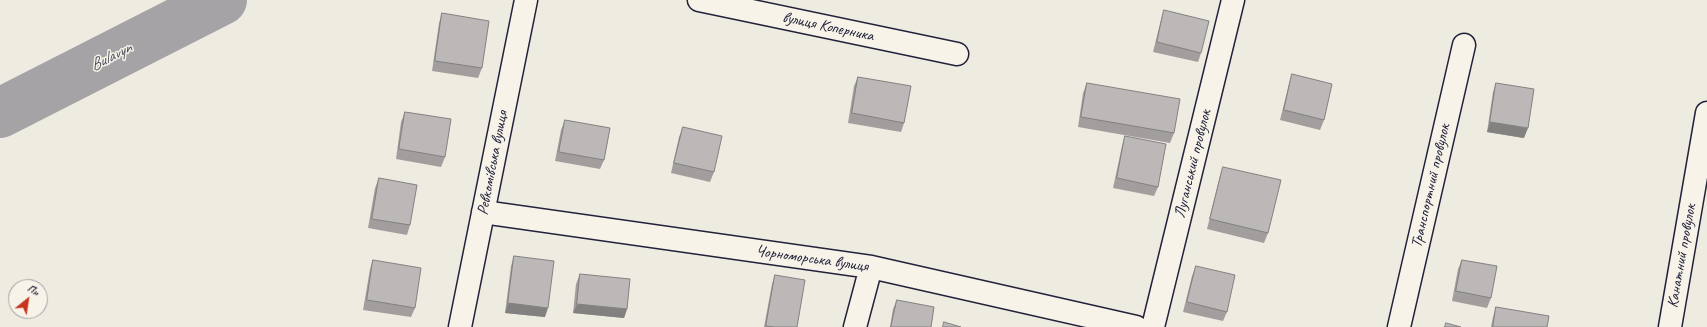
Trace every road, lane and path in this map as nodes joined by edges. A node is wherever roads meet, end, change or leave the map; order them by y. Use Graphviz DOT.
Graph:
graph roads {
  1 [pos="526,0"];
  2 [pos="699,0"];
  3 [pos="1233,0"];
  4 [pos="1464,45"];
  5 [pos="956,54"];
  6 [pos="1707,113"];
  7 [pos="483,212"];
  8 [pos="871,267"];
  9 [pos="460,327"];
  10 [pos="855,327"];
  11 [pos="1136,327"];
  12 [pos="1153,327"];
  13 [pos="1399,327"];
  14 [pos="1670,327"];
  1 -- 7 [label="street, Ревкомівська вулиця"];
  2 -- 5 [label="street, вулиця Коперника"];
  3 -- 12 [label="street, Луганський провулок"];
  4 -- 13 [label="street, Транспортний провулок"];
  6 -- 14 [label="street, Канатний провулок"];
  7 -- 8 [label="street, Чорноморська вулиця"];
  7 -- 9 [label="street, Ревкомівська вулиця"];
  8 -- 10 [label="street"];
  8 -- 11 [label="street, Чорноморська вулиця"];
}
